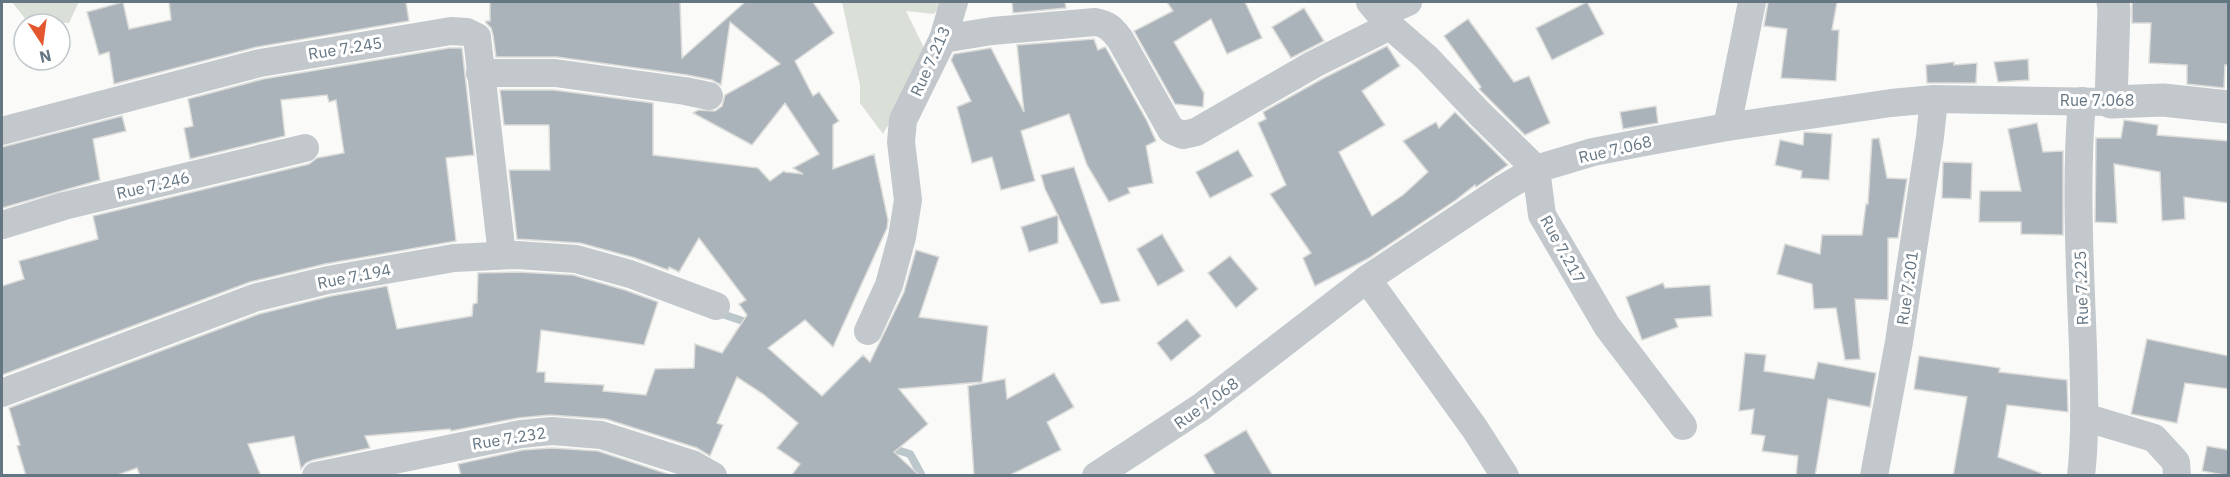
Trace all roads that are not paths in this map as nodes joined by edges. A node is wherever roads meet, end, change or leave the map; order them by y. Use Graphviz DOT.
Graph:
graph roads {
  1 [pos="954,2"];
  2 [pos="1408,2"];
  3 [pos="1752,2"];
  4 [pos="2113,2"];
  5 [pos="1380,14"];
  6 [pos="943,39"];
  7 [pos="480,73"];
  8 [pos="709,96"];
  9 [pos="1934,99"];
  10 [pos="2097,101"];
  11 [pos="2229,107"];
  12 [pos="1727,127"];
  13 [pos="2,131"];
  14 [pos="305,148"];
  15 [pos="1536,169"];
  16 [pos="2,225"];
  17 [pos="502,255"];
  18 [pos="1367,279"];
  19 [pos="716,306"];
  20 [pos="868,331"];
  21 [pos="2,393"];
  22 [pos="2084,417"];
  23 [pos="1683,426"];
  24 [pos="330,474"];
  25 [pos="713,476"];
  26 [pos="1096,476"];
  27 [pos="1505,476"];
  28 [pos="1874,476"];
  29 [pos="2081,476"];
  30 [pos="2177,476"];
  1 -- 6 [label="street, Rue 7.213"];
  2 -- 5 [label="street"];
  3 -- 12 [label="street"];
  4 -- 10 [label="street"];
  5 -- 6 [label="street"];
  5 -- 15 [label="street"];
  6 -- 20 [label="street, Rue 7.213"];
  7 -- 8 [label="street"];
  7 -- 13 [label="street, Rue 7.245"];
  7 -- 17 [label="street, Rue 7.245"];
  9 -- 10 [label="street, Rue 7.068"];
  9 -- 12 [label="street, Rue 7.068"];
  9 -- 28 [label="street, Rue 7.201"];
  10 -- 11 [label="street, Rue 7.068"];
  10 -- 22 [label="street, Rue 7.225"];
  12 -- 15 [label="street, Rue 7.068"];
  14 -- 16 [label="street, Rue 7.246"];
  15 -- 18 [label="street, Rue 7.068"];
  15 -- 23 [label="street, Rue 7.217"];
  17 -- 19 [label="street, Rue 7.194"];
  17 -- 21 [label="street, Rue 7.194"];
  18 -- 26 [label="street, Rue 7.068"];
  18 -- 27 [label="street"];
  22 -- 29 [label="street, Rue 7.225"];
  22 -- 30 [label="street"];
  24 -- 25 [label="street, Rue 7.232"];
}
